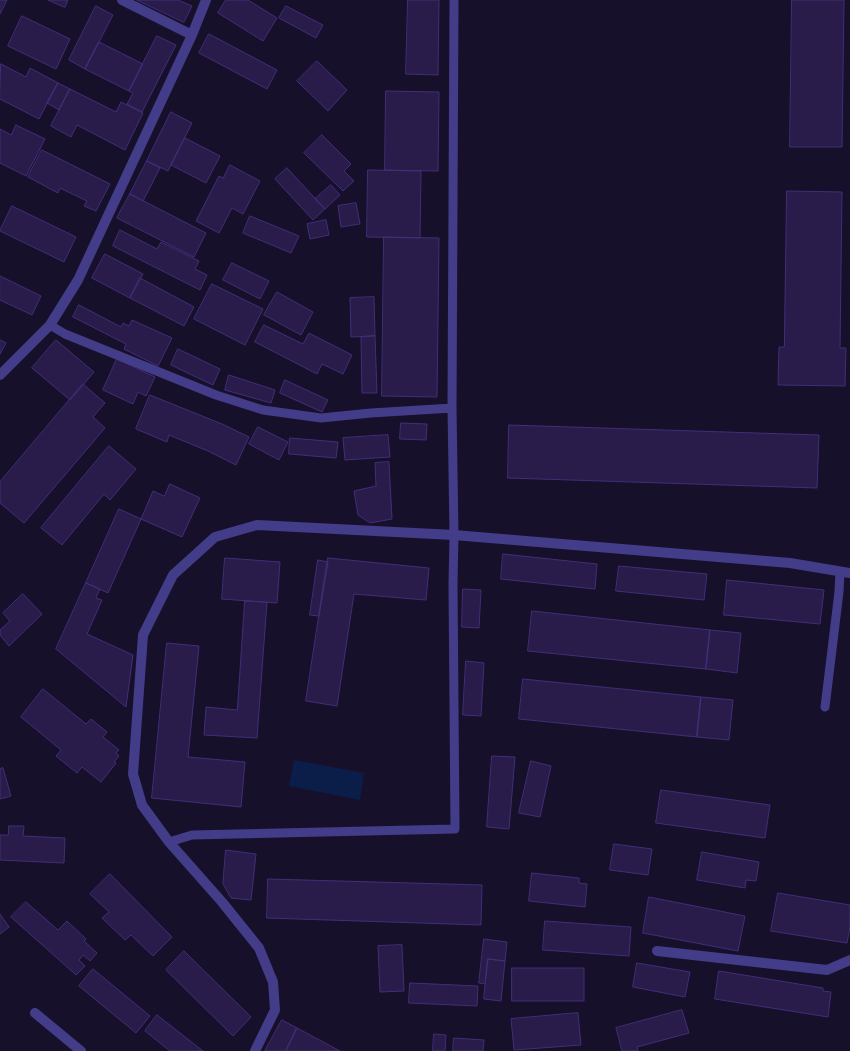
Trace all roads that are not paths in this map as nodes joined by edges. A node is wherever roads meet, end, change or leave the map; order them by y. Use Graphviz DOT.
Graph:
graph roads {
  1 [pos="122,0"];
  2 [pos="206,0"];
  3 [pos="454,0"];
  4 [pos="192,35"];
  5 [pos="50,325"];
  6 [pos="0,375"];
  7 [pos="452,408"];
  8 [pos="454,535"];
  9 [pos="845,572"];
  10 [pos="825,707"];
  11 [pos="169,842"];
  12 [pos="657,951"];
  13 [pos="850,960"];
  14 [pos="35,1013"];
  15 [pos="80,1051"];
  16 [pos="255,1051"];
  1 -- 4 [label="street"];
  2 -- 4 [label="street"];
  3 -- 7 [label="lane"];
  4 -- 5 [label="street"];
  5 -- 6 [label="street"];
  5 -- 7 [label="lane"];
  7 -- 8 [label="lane"];
  8 -- 9 [label="street"];
  8 -- 11 [label="lane"];
  8 -- 11 [label="street"];
  9 -- 10 [label="lane"];
  11 -- 16 [label="street"];
  12 -- 13 [label="street"];
  14 -- 15 [label="street"];
}
